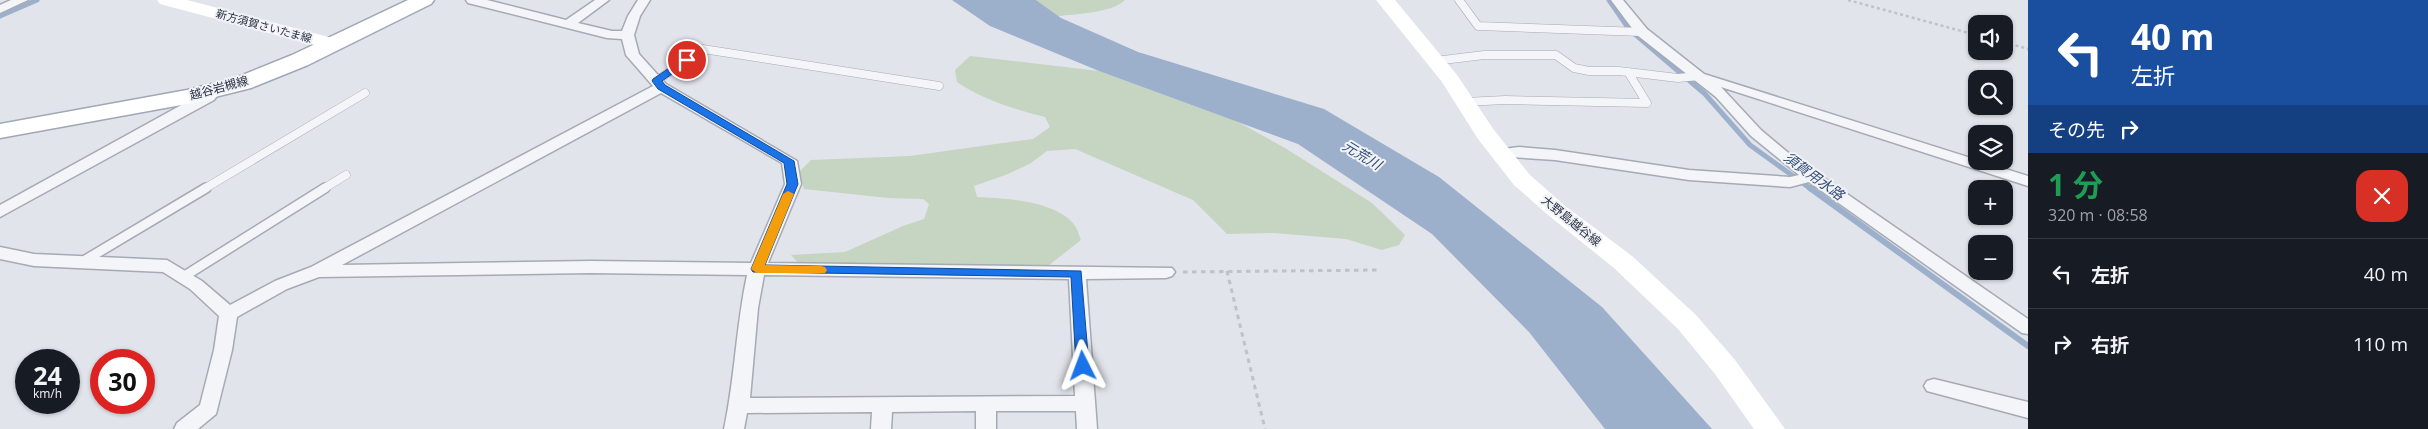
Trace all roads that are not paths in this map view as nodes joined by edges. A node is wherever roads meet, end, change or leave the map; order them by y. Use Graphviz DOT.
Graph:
graph roads {
  1 [pos="22,0"];
  2 [pos="166,0"];
  3 [pos="424,0"];
  4 [pos="472,0"];
  5 [pos="603,0"];
  6 [pos="644,0"];
  7 [pos="1386,0"];
  8 [pos="1459,0"];
  9 [pos="1617,0"];
  10 [pos="0,9"];
  11 [pos="568,24"];
  12 [pos="1639,32"];
  13 [pos="627,35"];
  14 [pos="333,44"];
  15 [pos="1435,61"];
  16 [pos="1628,72"];
  17 [pos="1695,76"];
  18 [pos="659,84"];
  19 [pos="940,86"];
  20 [pos="214,91"];
  21 [pos="365,93"];
  22 [pos="1465,102"];
  23 [pos="0,131"];
  24 [pos="1502,153"];
  25 [pos="346,175"];
  26 [pos="1812,176"];
  27 [pos="2028,181"];
  28 [pos="0,212"];
  29 [pos="0,253"];
  30 [pos="82,262"];
  31 [pos="757,269"];
  32 [pos="317,271"];
  33 [pos="1166,272"];
  34 [pos="1077,273"];
  35 [pos="183,277"];
  36 [pos="228,314"];
  37 [pos="2028,328"];
  38 [pos="1934,386"];
  39 [pos="1085,403"];
  40 [pos="883,404"];
  41 [pos="986,404"];
  42 [pos="739,406"];
  43 [pos="2028,410"];
  44 [pos="184,429"];
  45 [pos="734,429"];
  46 [pos="881,429"];
  47 [pos="986,429"];
  48 [pos="1086,429"];
  49 [pos="1770,429"];
  1 -- 10 [label="street"];
  2 -- 14 [label="main road, 新方須賀さいたま線"];
  3 -- 14 [label="main road, 越谷岩槻線"];
  4 -- 11 [label="street"];
  5 -- 11 [label="street"];
  6 -- 13 [label="street"];
  7 -- 15 [label="main road, 大野島越谷線"];
  8 -- 12 [label="lane"];
  9 -- 12 [label="street"];
  11 -- 13 [label="street"];
  12 -- 17 [label="street"];
  13 -- 18 [label="street"];
  14 -- 20 [label="main road, 越谷岩槻線"];
  15 -- 16 [label="lane"];
  15 -- 22 [label="main road, 大野島越谷線"];
  16 -- 17 [label="lane"];
  16 -- 22 [label="lane"];
  17 -- 26 [label="street"];
  17 -- 27 [label="street"];
  18 -- 19 [label="lane"];
  18 -- 31 [label="street"];
  18 -- 32 [label="street"];
  20 -- 23 [label="main road, 越谷岩槻線"];
  20 -- 28 [label="street"];
  21 -- 30 [label="lane"];
  22 -- 24 [label="main road, 大野島越谷線"];
  24 -- 26 [label="street"];
  24 -- 49 [label="main road, 大野島越谷線"];
  25 -- 35 [label="lane"];
  26 -- 37 [label="street"];
  29 -- 30 [label="street"];
  30 -- 35 [label="street"];
  31 -- 32 [label="street"];
  31 -- 34 [label="street"];
  31 -- 42 [label="street"];
  32 -- 36 [label="street"];
  33 -- 34 [label="street"];
  34 -- 39 [label="street"];
  35 -- 36 [label="street"];
  36 -- 44 [label="street"];
  38 -- 43 [label="street"];
  39 -- 41 [label="street"];
  39 -- 48 [label="street"];
  40 -- 41 [label="street"];
  40 -- 42 [label="street"];
  40 -- 46 [label="street"];
  41 -- 47 [label="street"];
  42 -- 45 [label="street"];
}
